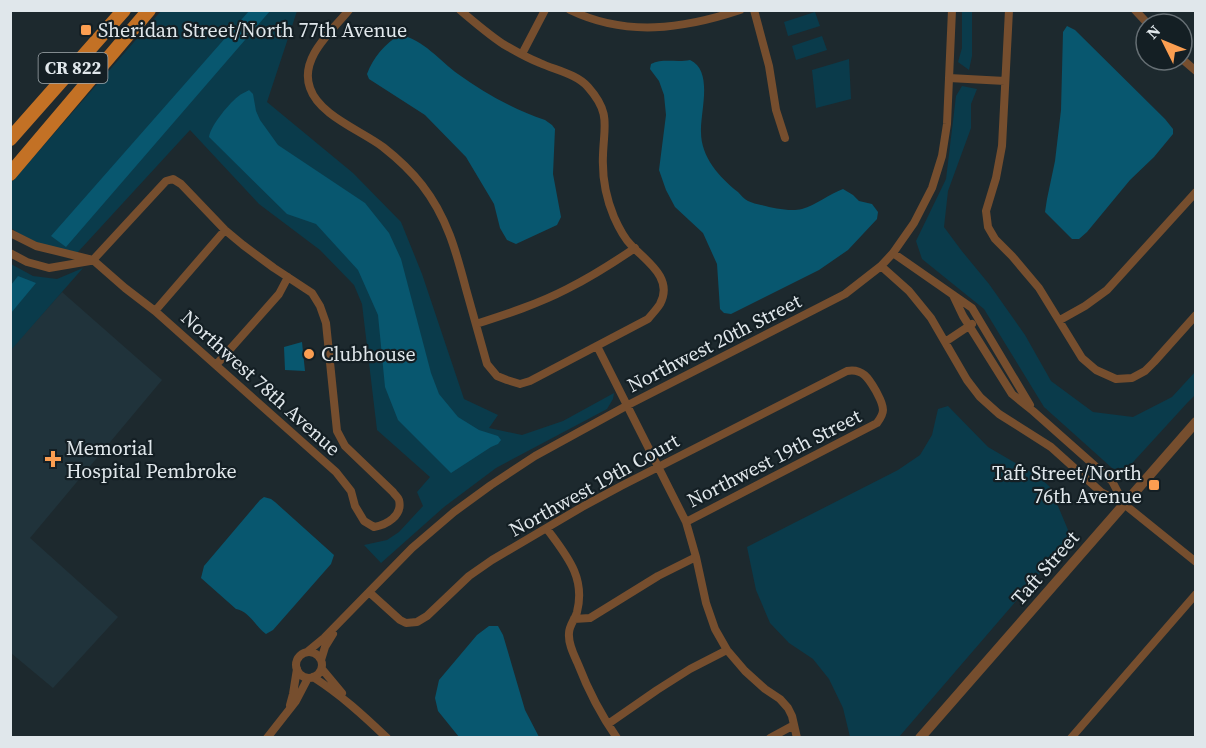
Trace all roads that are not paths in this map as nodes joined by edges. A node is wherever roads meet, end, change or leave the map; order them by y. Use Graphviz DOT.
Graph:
graph roads {
  1 [pos="124,10"];
  2 [pos="149,10"];
  3 [pos="350,10"];
  4 [pos="460,10"];
  5 [pos="545,10"];
  6 [pos="570,10"];
  7 [pos="740,10"];
  8 [pos="754,10"];
  9 [pos="952,10"];
  10 [pos="1009,10"];
  11 [pos="522,54"];
  12 [pos="949,78"];
  13 [pos="1005,81"];
  14 [pos="785,138"];
  15 [pos="10,139"];
  16 [pos="10,174"];
  17 [pos="1196,192"];
  18 [pos="225,230"];
  19 [pos="10,233"];
  20 [pos="635,248"];
  21 [pos="10,253"];
  22 [pos="892,253"];
  23 [pos="93,260"];
  24 [pos="881,266"];
  25 [pos="288,277"];
  26 [pos="953,295"];
  27 [pos="155,311"];
  28 [pos="1196,315"];
  29 [pos="979,320"];
  30 [pos="1060,320"];
  31 [pos="476,324"];
  32 [pos="969,326"];
  33 [pos="945,342"];
  34 [pos="597,346"];
  35 [pos="216,365"];
  36 [pos="628,405"];
  37 [pos="1033,411"];
  38 [pos="1196,422"];
  39 [pos="877,423"];
  40 [pos="658,467"];
  41 [pos="1124,504"];
  42 [pos="686,522"];
  43 [pos="547,529"];
  44 [pos="696,556"];
  45 [pos="1196,562"];
  46 [pos="369,592"];
  47 [pos="1196,594"];
  48 [pos="347,614"];
  49 [pos="574,619"];
  50 [pos="727,650"];
  51 [pos="307,652"];
  52 [pos="322,664"];
  53 [pos="297,669"];
  54 [pos="310,678"];
  55 [pos="352,704"];
  56 [pos="288,712"];
  57 [pos="608,724"];
  58 [pos="795,725"];
  59 [pos="267,738"];
  60 [pos="387,738"];
  61 [pos="617,738"];
  62 [pos="770,738"];
  63 [pos="797,738"];
  64 [pos="920,738"];
  65 [pos="1071,738"];
  1 -- 15 [label="main road, CR 822"];
  2 -- 16 [label="main road, CR 822"];
  3 -- 31 [label="street"];
  4 -- 11 [label="street"];
  5 -- 11 [label="street"];
  6 -- 7 [label="street"];
  8 -- 14 [label="street"];
  9 -- 12 [label="street, Northwest 20th Street"];
  10 -- 13 [label="street"];
  11 -- 20 [label="street"];
  12 -- 13 [label="street"];
  12 -- 22 [label="street, Northwest 20th Street"];
  13 -- 30 [label="street"];
  17 -- 30 [label="street"];
  18 -- 23 [label="street"];
  18 -- 25 [label="street"];
  18 -- 27 [label="street"];
  19 -- 23 [label="street, Northwest 78th Avenue"];
  20 -- 31 [label="street"];
  20 -- 34 [label="street"];
  21 -- 23 [label="street"];
  22 -- 24 [label="street, Northwest 20th Street"];
  22 -- 26 [label="street"];
  23 -- 27 [label="street, Northwest 78th Avenue"];
  24 -- 33 [label="street"];
  24 -- 36 [label="street, Northwest 20th Street"];
  25 -- 35 [label="street"];
  25 -- 35 [label="street, Northwest 78th Avenue"];
  26 -- 29 [label="street"];
  26 -- 32 [label="street"];
  27 -- 35 [label="street, Northwest 78th Avenue"];
  28 -- 30 [label="street"];
  29 -- 32 [label="street"];
  29 -- 37 [label="street"];
  31 -- 34 [label="street"];
  32 -- 33 [label="street"];
  32 -- 37 [label="street"];
  33 -- 41 [label="street"];
  34 -- 36 [label="street"];
  36 -- 40 [label="street"];
  36 -- 46 [label="street, Northwest 20th Street"];
  37 -- 41 [label="street"];
  38 -- 41 [label="street, Taft Street"];
  39 -- 40 [label="street, Northwest 19th Court"];
  39 -- 42 [label="street, Northwest 19th Street"];
  40 -- 42 [label="street"];
  40 -- 43 [label="street, Northwest 19th Court"];
  41 -- 45 [label="street"];
  41 -- 64 [label="street, Taft Street"];
  42 -- 44 [label="street"];
  43 -- 46 [label="street, Northwest 19th Court"];
  43 -- 49 [label="street"];
  44 -- 49 [label="street"];
  44 -- 50 [label="street"];
  46 -- 48 [label="street, Northwest 20th Street"];
  47 -- 65 [label="street"];
  48 -- 51 [label="street, Northwest 20th Street"];
  48 -- 52 [label="street, Northwest 20th Street"];
  49 -- 57 [label="street"];
  50 -- 57 [label="street"];
  50 -- 58 [label="street"];
  51 -- 52 [label="street"];
  51 -- 53 [label="street"];
  52 -- 54 [label="street"];
  52 -- 55 [label="street"];
  53 -- 54 [label="street"];
  53 -- 56 [label="street"];
  54 -- 55 [label="street"];
  54 -- 56 [label="street"];
  55 -- 60 [label="street"];
  56 -- 59 [label="street"];
  57 -- 61 [label="street"];
  58 -- 62 [label="street"];
  58 -- 63 [label="street"];
}
